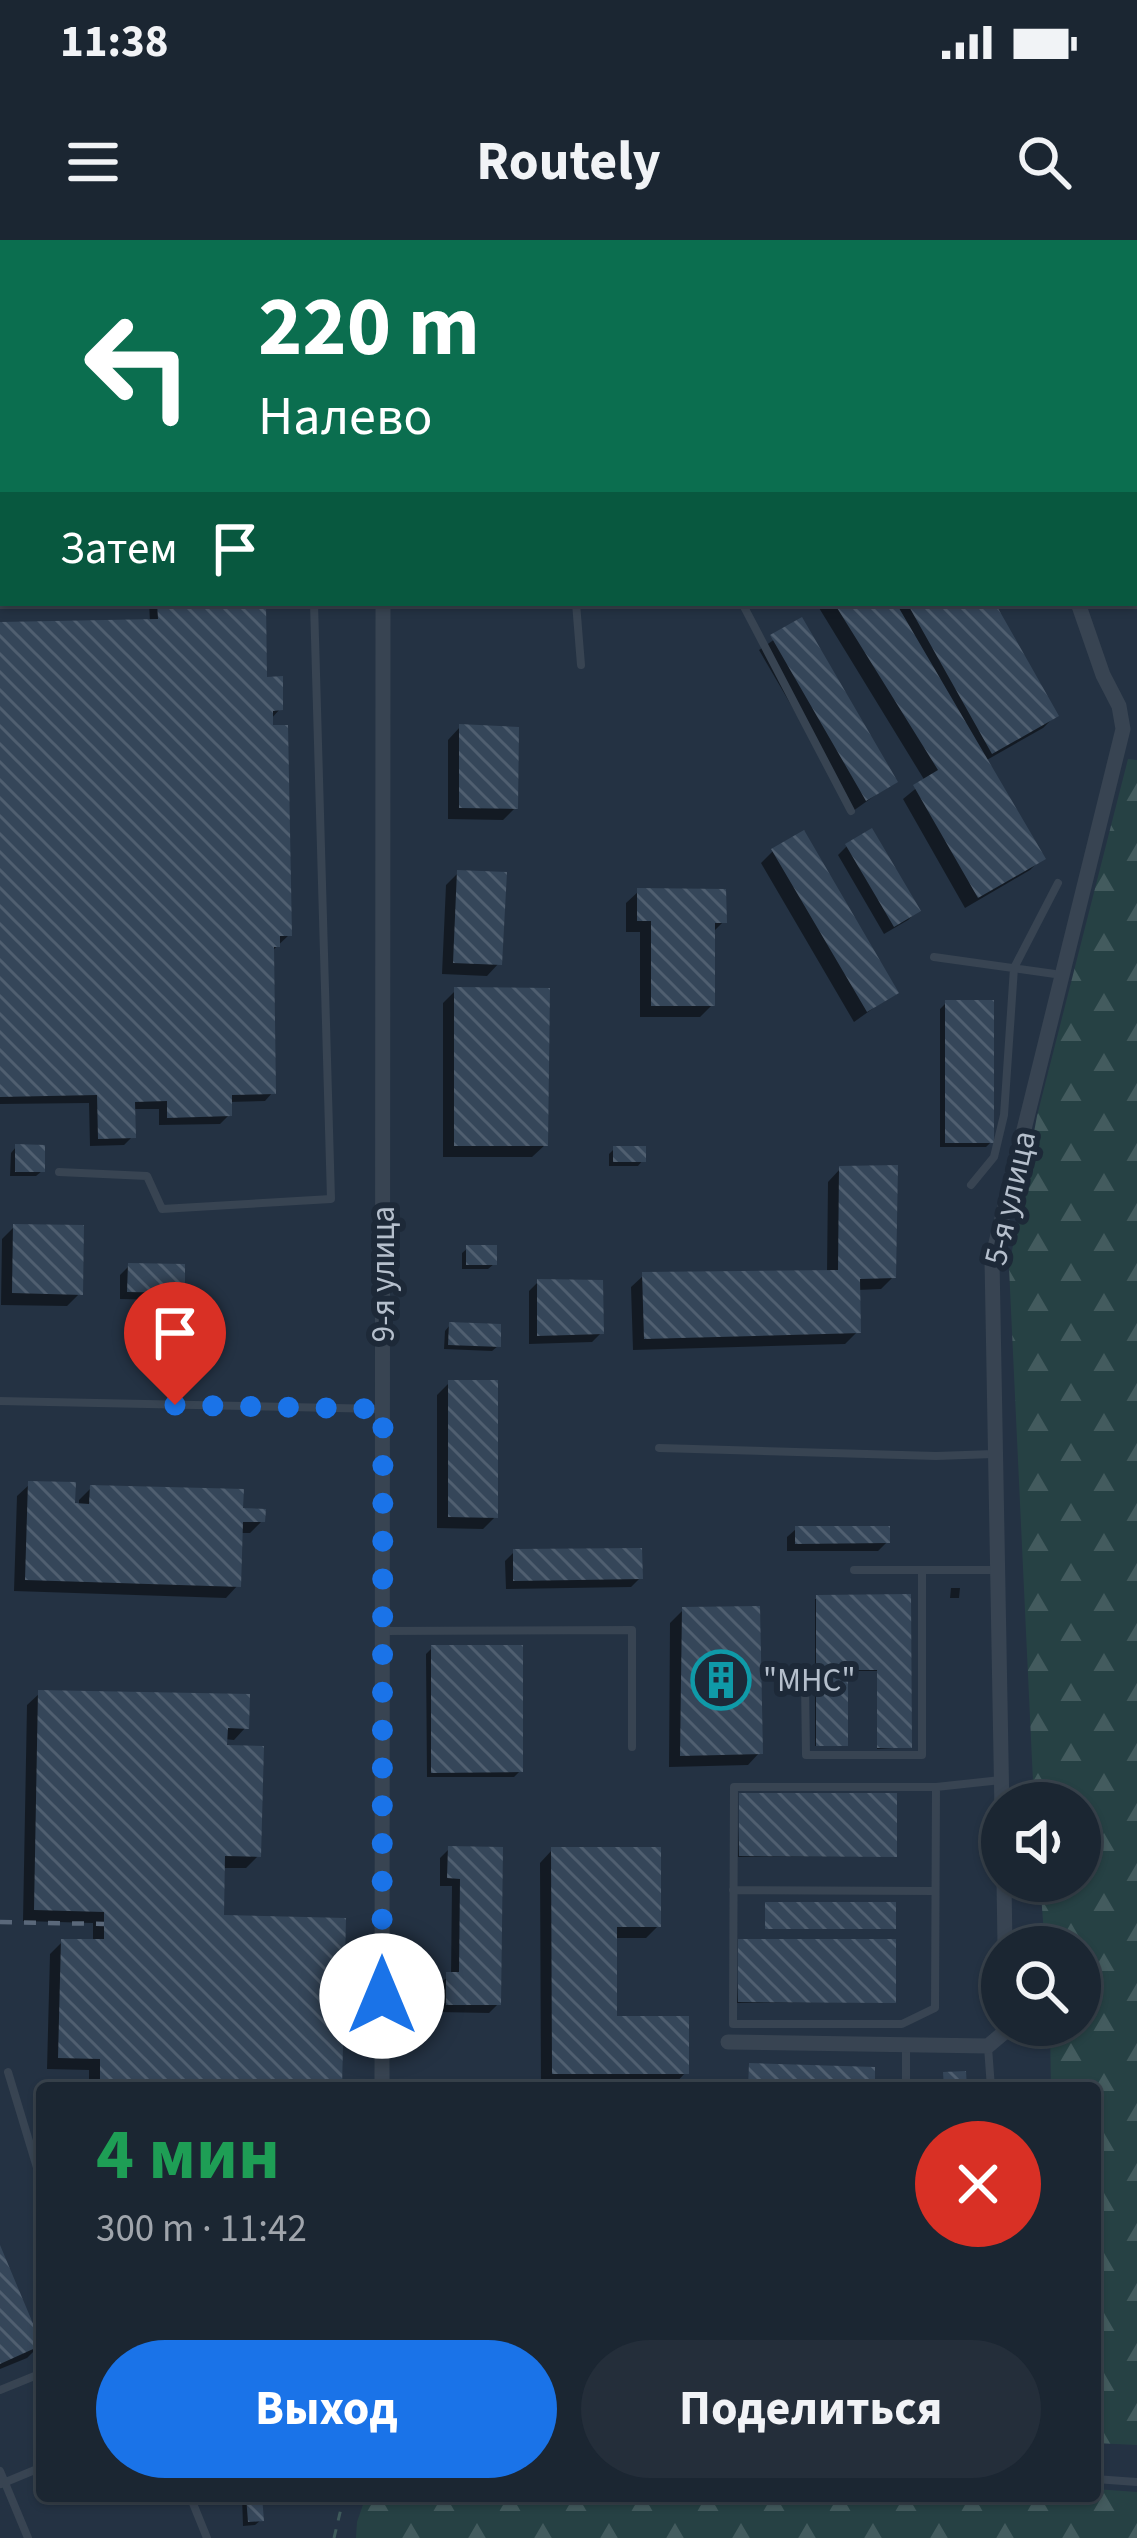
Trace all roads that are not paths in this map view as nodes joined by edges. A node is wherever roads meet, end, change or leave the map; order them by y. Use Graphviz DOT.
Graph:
graph roads {
  1 [pos="314,606"];
  2 [pos="383,606"];
  3 [pos="576,606"];
  4 [pos="744,606"];
  5 [pos="1079,606"];
  6 [pos="581,665"];
  7 [pos="851,811"];
  8 [pos="1058,884"];
  9 [pos="934,956"];
  10 [pos="1014,968"];
  11 [pos="1064,975"];
  12 [pos="59,1172"];
  13 [pos="971,1185"];
  14 [pos="0,1402"];
  15 [pos="383,1409"];
  16 [pos="659,1448"];
  17 [pos="994,1454"];
  18 [pos="854,1570"];
  19 [pos="922,1570"];
  20 [pos="997,1570"];
  21 [pos="381,1630"];
  22 [pos="806,1683"];
  23 [pos="632,1747"];
  24 [pos="1001,1780"];
  25 [pos="936,1787"];
  26 [pos="733,1891"];
  27 [pos="935,1891"];
  28 [pos="728,2042"];
  29 [pos="906,2044"];
  30 [pos="981,2045"];
  31 [pos="988,2046"];
  32 [pos="8,2072"];
  33 [pos="382,2082"];
  34 [pos="906,2082"];
  35 [pos="991,2082"];
  36 [pos="36,2164"];
  37 [pos="36,2375"];
  38 [pos="0,2390"];
  39 [pos="36,2470"];
  40 [pos="0,2471"];
  41 [pos="1101,2479"];
  42 [pos="1137,2482"];
  43 [pos="2,2484"];
  44 [pos="192,2502"];
  45 [pos="28,2538"];
  46 [pos="207,2538"];
  1 -- 12 [label="lane"];
  2 -- 15 [label="street, 9-я улица"];
  3 -- 6 [label="lane"];
  4 -- 7 [label="lane"];
  5 -- 11 [label="street, 5-я улица"];
  8 -- 10 [label="lane"];
  9 -- 10 [label="lane"];
  10 -- 11 [label="lane"];
  10 -- 13 [label="lane"];
  11 -- 17 [label="street, 5-я улица"];
  14 -- 15 [label="lane"];
  15 -- 21 [label="street, 9-я улица"];
  16 -- 17 [label="lane"];
  17 -- 20 [label="street, 5-я улица"];
  18 -- 19 [label="lane"];
  19 -- 20 [label="lane"];
  19 -- 22 [label="lane"];
  20 -- 24 [label="street, 5-я улица"];
  21 -- 23 [label="lane"];
  21 -- 33 [label="street, 9-я улица"];
  24 -- 25 [label="lane"];
  25 -- 26 [label="lane"];
  25 -- 27 [label="lane"];
  26 -- 27 [label="lane"];
  26 -- 27 [label="lane"];
  28 -- 29 [label="street"];
  29 -- 30 [label="street"];
  29 -- 34 [label="lane"];
  31 -- 35 [label="lane"];
  32 -- 36 [label="lane"];
  37 -- 38 [label="lane"];
  39 -- 43 [label="lane"];
  40 -- 43 [label="lane"];
  41 -- 42 [label="lane"];
  43 -- 45 [label="lane"];
  44 -- 46 [label="lane"];
}
